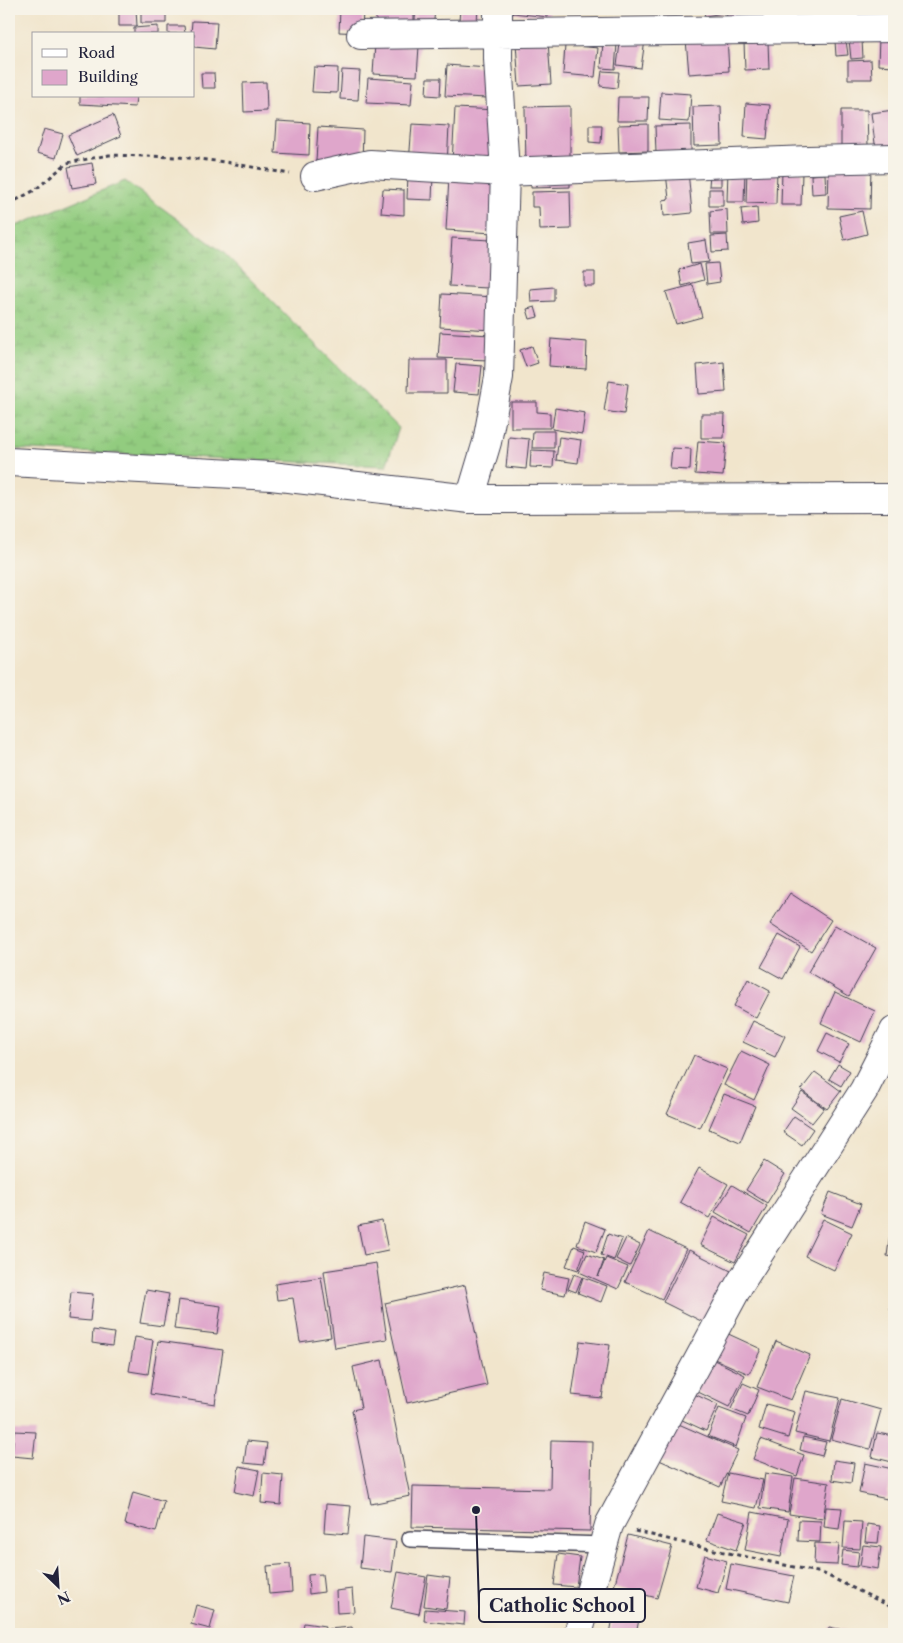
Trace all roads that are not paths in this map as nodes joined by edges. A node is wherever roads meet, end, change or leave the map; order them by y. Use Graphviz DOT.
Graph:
graph roads {
  1 [pos="498,21"];
  2 [pos="894,28"];
  3 [pos="361,35"];
  4 [pos="894,158"];
  5 [pos="505,172"];
  6 [pos="316,176"];
  7 [pos="9,462"];
  8 [pos="470,498"];
  9 [pos="894,498"];
  10 [pos="894,1031"];
  11 [pos="606,1535"];
  12 [pos="410,1539"];
  13 [pos="578,1634"];
  1 -- 2 [label="street"];
  1 -- 3 [label="street"];
  1 -- 5 [label="street"];
  4 -- 5 [label="street"];
  5 -- 6 [label="street"];
  5 -- 8 [label="street"];
  7 -- 8 [label="street"];
  8 -- 9 [label="street"];
  10 -- 11 [label="street"];
  11 -- 12 [label="lane"];
  11 -- 13 [label="street"];
}
